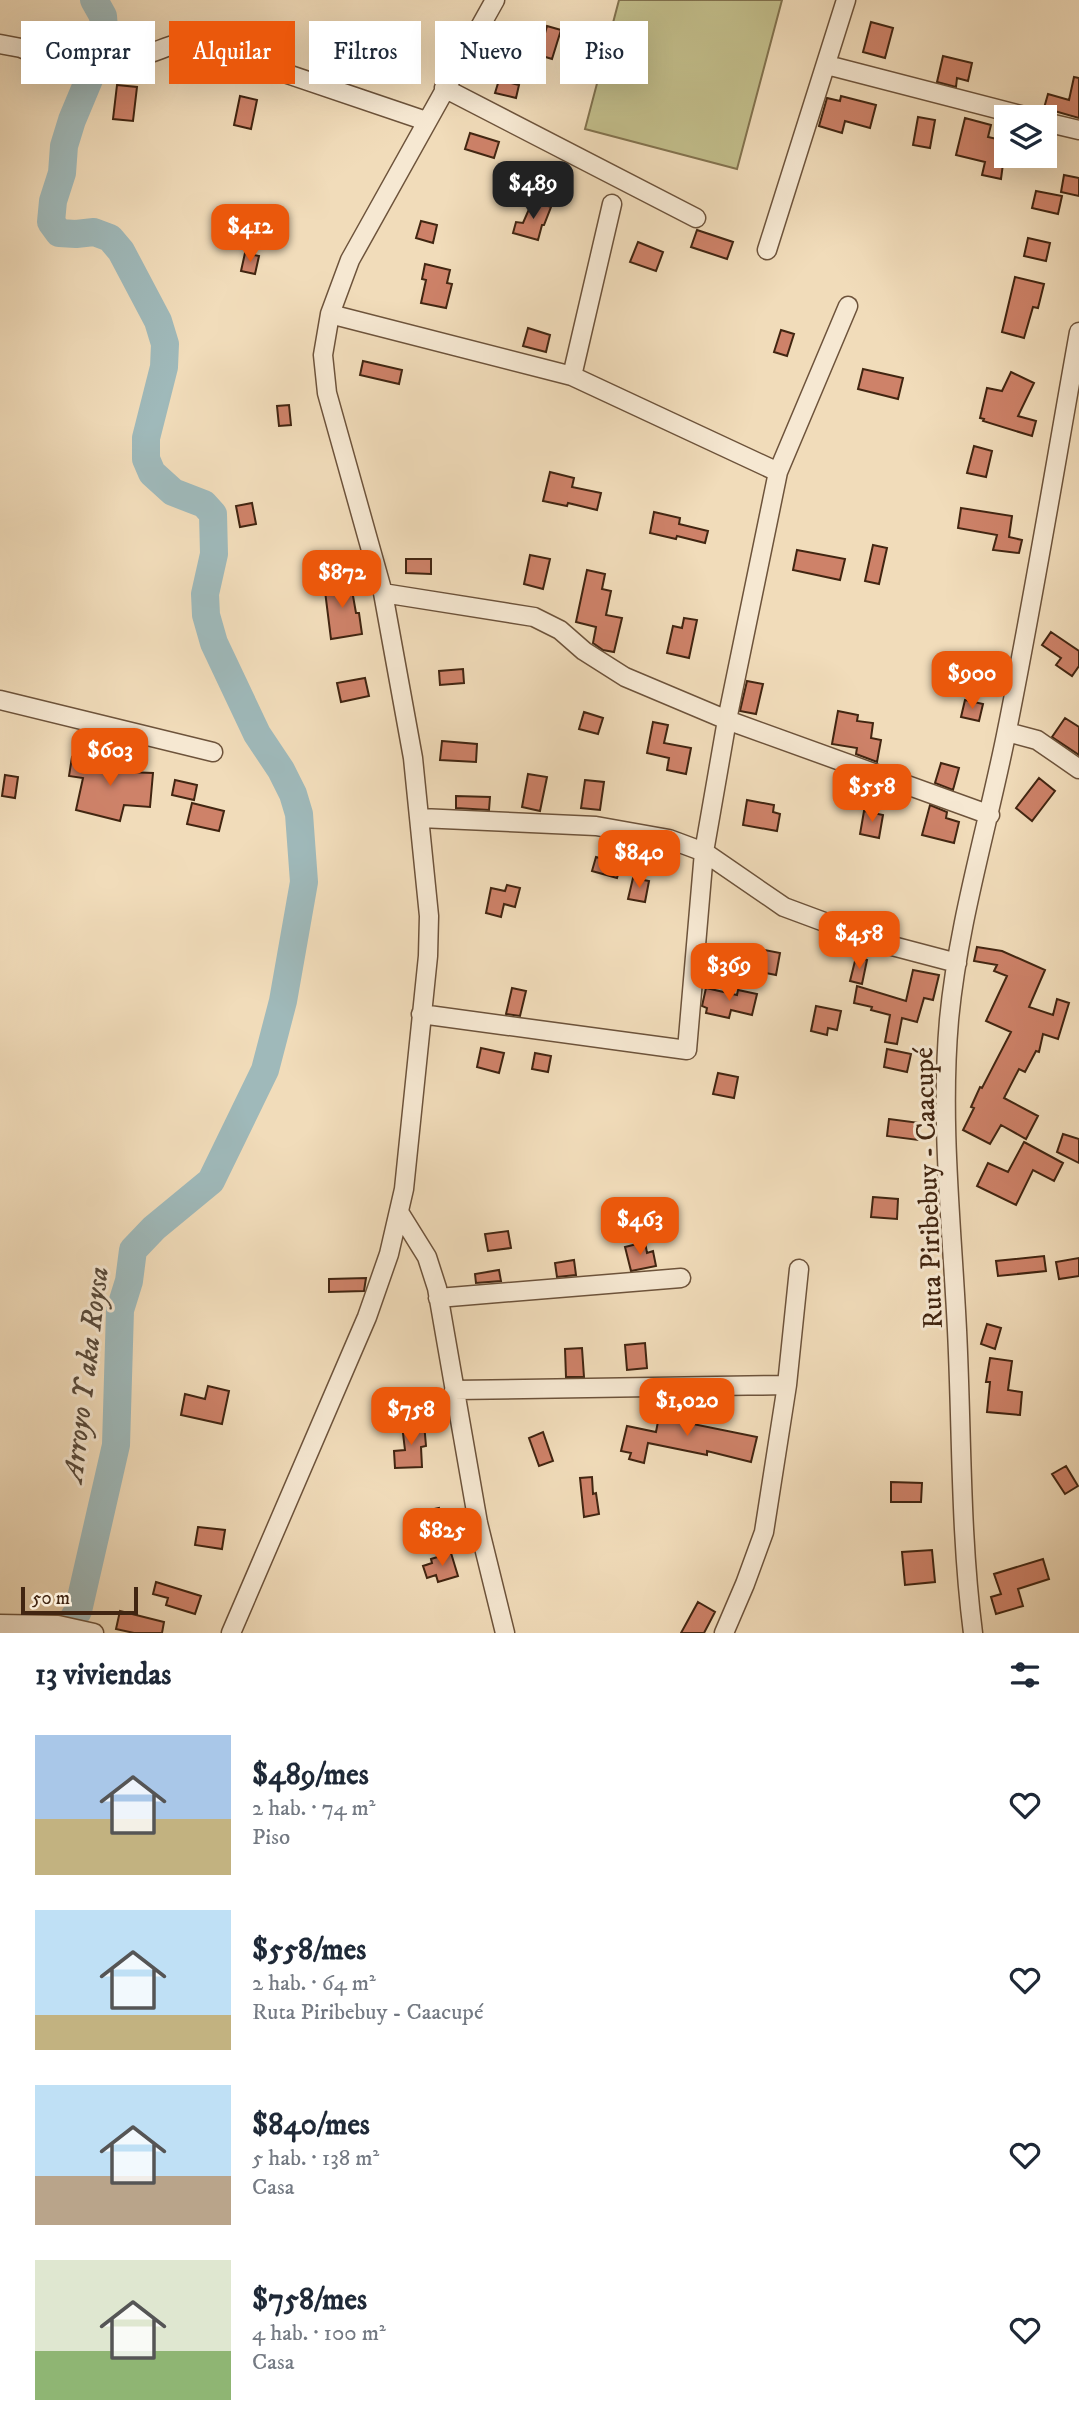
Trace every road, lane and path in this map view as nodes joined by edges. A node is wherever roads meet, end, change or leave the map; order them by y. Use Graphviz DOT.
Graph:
graph roads {
  1 [pos="495,0"];
  2 [pos="846,0"];
  3 [pos="0,44"];
  4 [pos="827,65"];
  5 [pos="444,88"];
  6 [pos="994,108"];
  7 [pos="426,121"];
  8 [pos="1057,125"];
  9 [pos="1079,131"];
  10 [pos="612,204"];
  11 [pos="696,218"];
  12 [pos="767,250"];
  13 [pos="848,306"];
  14 [pos="330,314"];
  15 [pos="1079,332"];
  16 [pos="572,376"];
  17 [pos="778,472"];
  18 [pos="383,593"];
  19 [pos="0,700"];
  20 [pos="727,720"];
  21 [pos="1007,732"];
  22 [pos="213,751"];
  23 [pos="1079,769"];
  24 [pos="989,815"];
  25 [pos="420,818"];
  26 [pos="704,852"];
  27 [pos="957,962"];
  28 [pos="421,1014"];
  29 [pos="399,1213"];
  30 [pos="799,1269"];
  31 [pos="681,1278"];
  32 [pos="438,1298"];
  33 [pos="787,1385"];
  34 [pos="454,1390"];
  35 [pos="0,1624"];
  36 [pos="90,1632"];
  37 [pos="231,1633"];
  38 [pos="505,1633"];
  39 [pos="724,1633"];
  40 [pos="973,1633"];
  1 -- 5 [label="street"];
  2 -- 4 [label="street"];
  3 -- 7 [label="street"];
  4 -- 6 [label="street"];
  4 -- 12 [label="street"];
  5 -- 7 [label="street"];
  5 -- 11 [label="street"];
  7 -- 14 [label="street"];
  8 -- 9 [label="street"];
  10 -- 16 [label="street"];
  13 -- 17 [label="street"];
  14 -- 16 [label="street"];
  14 -- 18 [label="street"];
  15 -- 21 [label="street, Ruta Piribebuy - Caacupé"];
  16 -- 17 [label="street"];
  17 -- 20 [label="street"];
  18 -- 20 [label="street"];
  18 -- 25 [label="street"];
  19 -- 22 [label="street"];
  20 -- 24 [label="street"];
  20 -- 26 [label="street"];
  21 -- 23 [label="street"];
  21 -- 24 [label="street, Ruta Piribebuy - Caacupé"];
  24 -- 27 [label="street, Ruta Piribebuy - Caacupé"];
  25 -- 26 [label="street"];
  25 -- 28 [label="street"];
  26 -- 27 [label="street"];
  26 -- 28 [label="street"];
  27 -- 40 [label="street, Ruta Piribebuy - Caacupé"];
  28 -- 29 [label="street"];
  29 -- 32 [label="street"];
  29 -- 37 [label="street"];
  30 -- 33 [label="street"];
  31 -- 32 [label="street"];
  32 -- 34 [label="street"];
  33 -- 34 [label="street"];
  33 -- 39 [label="street"];
  34 -- 38 [label="street"];
  35 -- 36 [label="street"];
}
